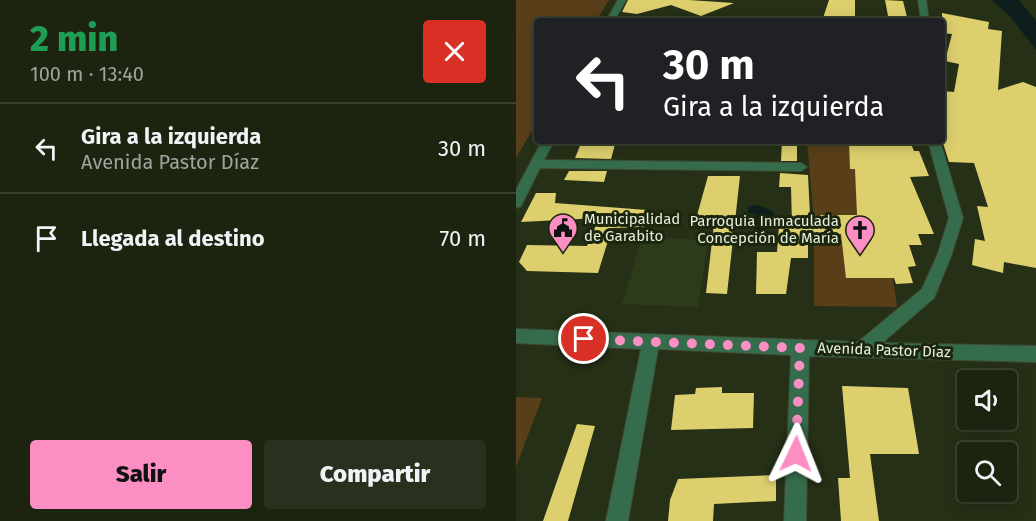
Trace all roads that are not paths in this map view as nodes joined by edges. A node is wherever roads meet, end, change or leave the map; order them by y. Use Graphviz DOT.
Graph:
graph roads {
  1 [pos="622,0"];
  2 [pos="922,0"];
  3 [pos="612,18"];
  4 [pos="925,18"];
  5 [pos="546,144"];
  6 [pos="935,144"];
  7 [pos="536,164"];
  8 [pos="801,167"];
  9 [pos="516,203"];
  10 [pos="516,336"];
  11 [pos="651,342"];
  12 [pos="800,348"];
  13 [pos="861,350"];
  14 [pos="1036,354"];
  15 [pos="617,521"];
  16 [pos="795,521"];
  1 -- 3 [label="street"];
  2 -- 4 [label="street"];
  5 -- 7 [label="street"];
  6 -- 13 [label="street"];
  7 -- 8 [label="street"];
  7 -- 9 [label="street"];
  10 -- 11 [label="street, Avenida Pastor Díaz"];
  11 -- 12 [label="street, Avenida Pastor Díaz"];
  11 -- 15 [label="street"];
  12 -- 13 [label="street, Avenida Pastor Díaz"];
  12 -- 16 [label="street"];
  13 -- 14 [label="street, Avenida Pastor Díaz"];
}
